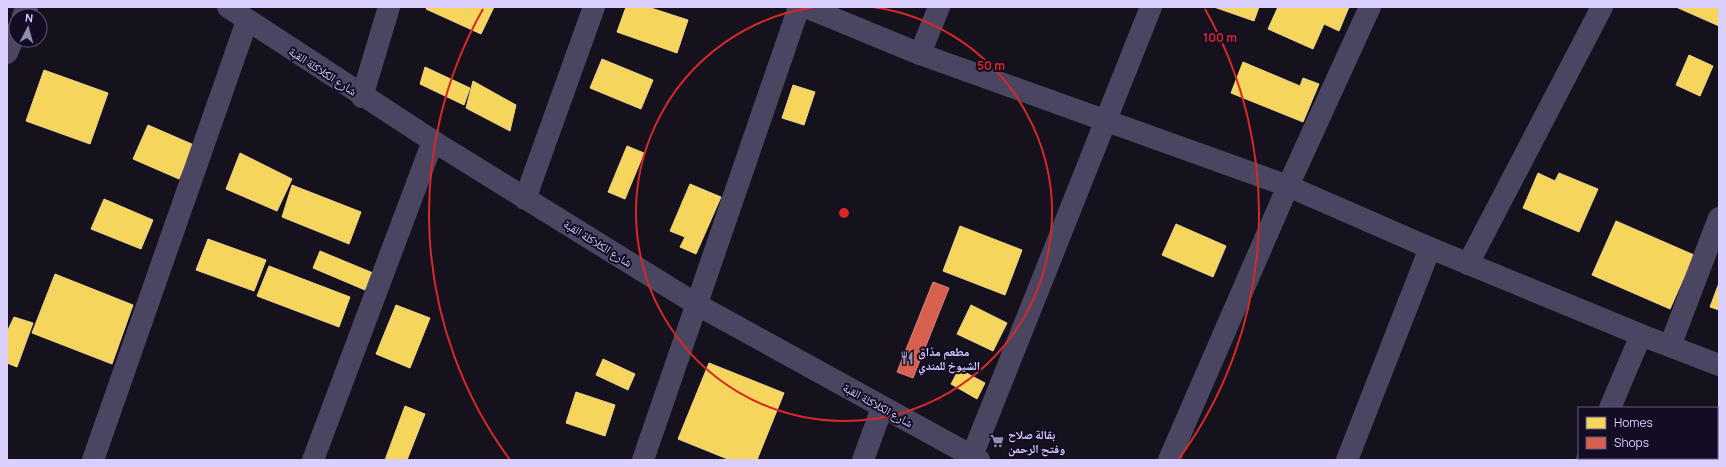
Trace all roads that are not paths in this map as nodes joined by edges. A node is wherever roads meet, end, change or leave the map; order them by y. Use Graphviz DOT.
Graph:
graph roads {
  1 [pos="228,7"];
  2 [pos="390,7"];
  3 [pos="594,7"];
  4 [pos="799,7"];
  5 [pos="806,7"];
  6 [pos="940,7"];
  7 [pos="1151,7"];
  8 [pos="1370,7"];
  9 [pos="1602,7"];
  10 [pos="247,21"];
  11 [pos="920,54"];
  12 [pos="362,96"];
  13 [pos="1105,120"];
  14 [pos="433,141"];
  15 [pos="1288,186"];
  16 [pos="525,199"];
  17 [pos="1719,218"];
  18 [pos="1430,248"];
  19 [pos="1468,264"];
  20 [pos="696,304"];
  21 [pos="1641,335"];
  22 [pos="1670,346"];
  23 [pos="1719,365"];
  24 [pos="1610,407"];
  25 [pos="882,408"];
  26 [pos="975,458"];
  27 [pos="93,460"];
  28 [pos="313,460"];
  29 [pos="644,460"];
  30 [pos="863,460"];
  31 [pos="1169,460"];
  32 [pos="1347,460"];
  1 -- 10 [label="street, شارع الكلاكلة القبة"];
  2 -- 12 [label="street"];
  3 -- 16 [label="street"];
  4 -- 20 [label="street"];
  5 -- 11 [label="street"];
  6 -- 11 [label="street"];
  7 -- 13 [label="street"];
  8 -- 15 [label="street"];
  9 -- 19 [label="street"];
  10 -- 12 [label="street, شارع الكلاكلة القبة"];
  10 -- 27 [label="street"];
  11 -- 13 [label="street"];
  12 -- 14 [label="street, شارع الكلاكلة القبة"];
  13 -- 15 [label="street"];
  13 -- 26 [label="street"];
  14 -- 16 [label="street, شارع الكلاكلة القبة"];
  14 -- 28 [label="street"];
  15 -- 18 [label="street"];
  15 -- 31 [label="street"];
  16 -- 20 [label="street, شارع الكلاكلة القبة"];
  17 -- 22 [label="street"];
  18 -- 19 [label="street"];
  18 -- 32 [label="street"];
  19 -- 21 [label="street"];
  20 -- 25 [label="street, شارع الكلاكلة القبة"];
  20 -- 29 [label="street"];
  21 -- 22 [label="street"];
  21 -- 24 [label="street"];
  22 -- 23 [label="street"];
  25 -- 26 [label="street, شارع الكلاكلة القبة"];
  25 -- 30 [label="street"];
}
